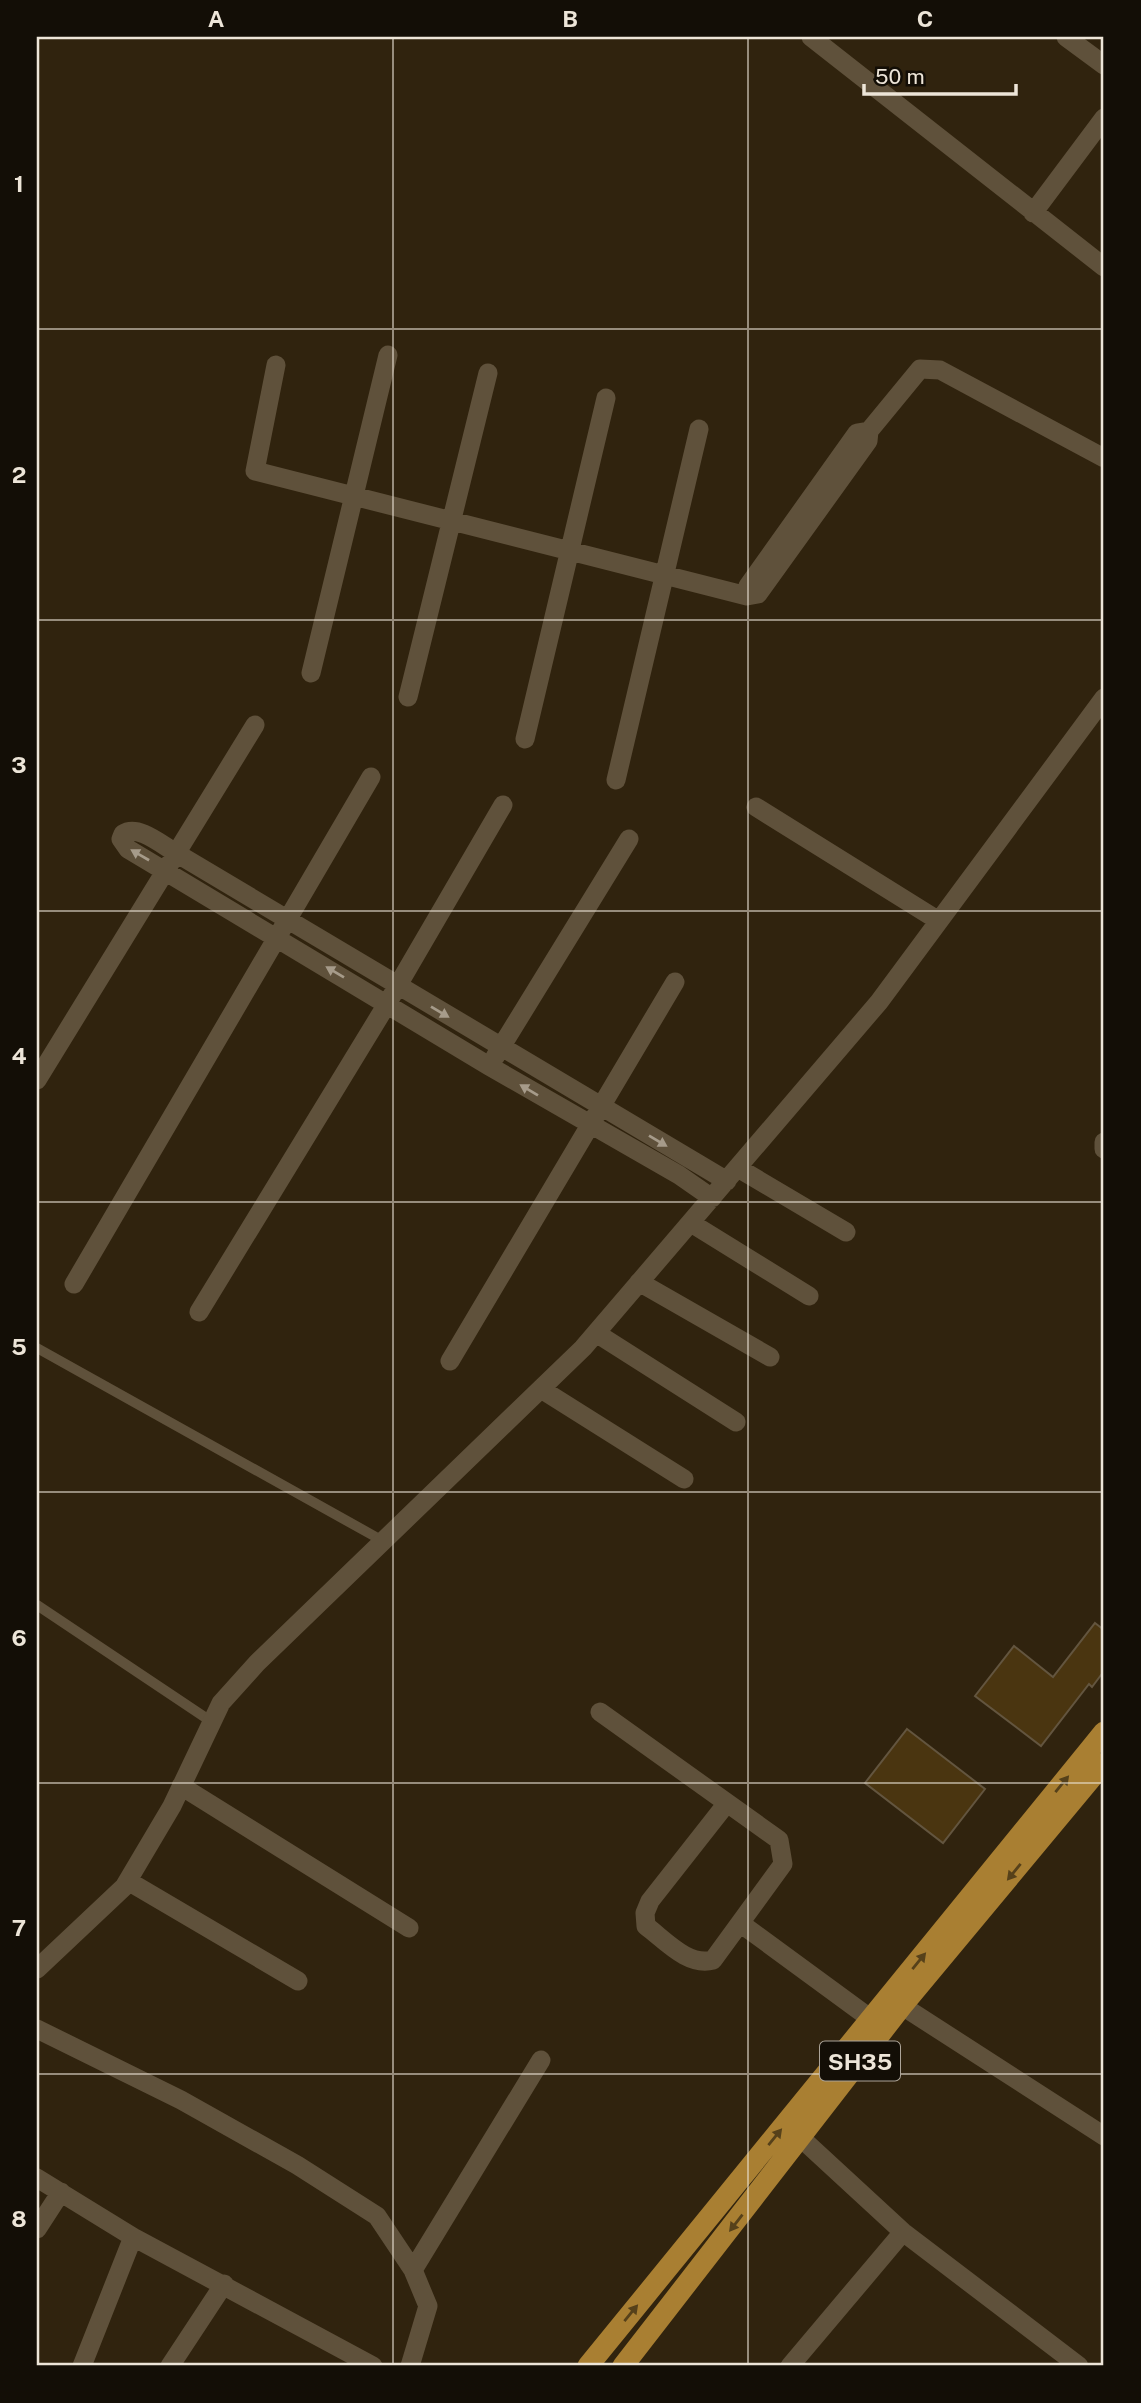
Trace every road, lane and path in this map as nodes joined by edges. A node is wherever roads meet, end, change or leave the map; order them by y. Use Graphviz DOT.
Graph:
graph roads {
  1 [pos="811,37"];
  2 [pos="1066,37"];
  3 [pos="1104,65"];
  4 [pos="1101,132"];
  5 [pos="1033,214"];
  6 [pos="1104,267"];
  7 [pos="388,355"];
  8 [pos="276,365"];
  9 [pos="488,373"];
  10 [pos="606,398"];
  11 [pos="699,429"];
  12 [pos="1104,458"];
  13 [pos="352,494"];
  14 [pos="453,519"];
  15 [pos="569,549"];
  16 [pos="666,574"];
  17 [pos="311,673"];
  18 [pos="408,697"];
  19 [pos="1104,698"];
  20 [pos="255,725"];
  21 [pos="526,739"];
  22 [pos="370,777"];
  23 [pos="616,780"];
  24 [pos="503,805"];
  25 [pos="756,807"];
  26 [pos="629,839"];
  27 [pos="176,853"];
  28 [pos="165,870"];
  29 [pos="288,921"];
  30 [pos="939,921"];
  31 [pos="277,938"];
  32 [pos="675,982"];
  33 [pos="398,986"];
  34 [pos="387,1004"];
  35 [pos="501,1048"];
  36 [pos="489,1066"];
  37 [pos="37,1080"];
  38 [pos="600,1106"];
  39 [pos="588,1125"];
  40 [pos="1104,1142"];
  41 [pos="1104,1149"];
  42 [pos="733,1174"];
  43 [pos="712,1198"];
  44 [pos="691,1223"];
  45 [pos="846,1232"];
  46 [pos="639,1282"];
  47 [pos="74,1284"];
  48 [pos="809,1296"];
  49 [pos="199,1312"];
  50 [pos="596,1333"];
  51 [pos="37,1348"];
  52 [pos="770,1357"];
  53 [pos="450,1361"];
  54 [pos="541,1389"];
  55 [pos="736,1422"];
  56 [pos="684,1479"];
  57 [pos="383,1541"];
  58 [pos="37,1605"];
  59 [pos="600,1712"];
  60 [pos="212,1722"];
  61 [pos="1104,1732"];
  62 [pos="1104,1763"];
  63 [pos="181,1786"];
  64 [pos="727,1803"];
  65 [pos="128,1881"];
  66 [pos="740,1923"];
  67 [pos="409,1928"];
  68 [pos="37,1969"];
  69 [pos="298,1981"];
  70 [pos="896,2002"];
  71 [pos="872,2019"];
  72 [pos="37,2029"];
  73 [pos="541,2060"];
  74 [pos="1104,2136"];
  75 [pos="801,2138"];
  76 [pos="37,2178"];
  77 [pos="61,2192"];
  78 [pos="37,2229"];
  79 [pos="903,2232"];
  80 [pos="133,2237"];
  81 [pos="413,2270"];
  82 [pos="224,2284"];
  83 [pos="82,2366"];
  84 [pos="170,2366"];
  85 [pos="373,2366"];
  86 [pos="410,2366"];
  87 [pos="588,2366"];
  88 [pos="623,2366"];
  89 [pos="790,2366"];
  90 [pos="1079,2366"];
  1 -- 5 [label="street"];
  2 -- 3 [label="street"];
  4 -- 5 [label="street"];
  5 -- 6 [label="street"];
  7 -- 13 [label="street"];
  8 -- 13 [label="street"];
  9 -- 14 [label="street"];
  10 -- 15 [label="street"];
  11 -- 16 [label="street"];
  12 -- 16 [label="street"];
  13 -- 14 [label="street"];
  13 -- 17 [label="street"];
  14 -- 15 [label="street"];
  14 -- 18 [label="street"];
  15 -- 16 [label="street"];
  15 -- 21 [label="street"];
  16 -- 23 [label="street"];
  19 -- 30 [label="street"];
  20 -- 27 [label="street"];
  22 -- 29 [label="street"];
  24 -- 33 [label="street"];
  25 -- 30 [label="street"];
  26 -- 35 [label="street"];
  27 -- 28 [label="street"];
  28 -- 27 [label="street, one-way"];
  27 -- 29 [label="street"];
  28 -- 31 [label="street"];
  28 -- 37 [label="street"];
  29 -- 31 [label="street"];
  29 -- 33 [label="street"];
  30 -- 42 [label="street"];
  34 -- 31 [label="street, one-way"];
  31 -- 47 [label="street"];
  32 -- 38 [label="street"];
  33 -- 34 [label="street"];
  33 -- 35 [label="street, one-way"];
  34 -- 36 [label="street"];
  34 -- 49 [label="street"];
  35 -- 36 [label="street"];
  35 -- 38 [label="street"];
  39 -- 36 [label="street, one-way"];
  38 -- 39 [label="street"];
  38 -- 42 [label="street, one-way"];
  39 -- 43 [label="street"];
  39 -- 53 [label="street"];
  40 -- 41 [label="street"];
  42 -- 43 [label="street"];
  42 -- 45 [label="street"];
  43 -- 44 [label="street"];
  44 -- 46 [label="street"];
  44 -- 48 [label="street"];
  46 -- 50 [label="street"];
  46 -- 52 [label="street"];
  50 -- 54 [label="street"];
  50 -- 55 [label="street"];
  51 -- 57 [label="lane"];
  54 -- 56 [label="street"];
  54 -- 57 [label="street"];
  57 -- 60 [label="street"];
  58 -- 60 [label="lane"];
  59 -- 64 [label="street"];
  60 -- 63 [label="street"];
  70 -- 61 [label="main road, one-way"];
  62 -- 70 [label="main road, SH35, one-way"];
  63 -- 65 [label="street"];
  63 -- 67 [label="street"];
  64 -- 66 [label="street"];
  64 -- 66 [label="street"];
  65 -- 68 [label="street"];
  65 -- 69 [label="street"];
  66 -- 71 [label="street"];
  70 -- 71 [label="main road"];
  70 -- 74 [label="street"];
  70 -- 75 [label="main road, SH35"];
  87 -- 71 [label="main road, one-way"];
  72 -- 81 [label="street"];
  73 -- 81 [label="street"];
  75 -- 79 [label="street"];
  75 -- 88 [label="main road, SH35, one-way"];
  76 -- 77 [label="street"];
  77 -- 78 [label="street"];
  77 -- 80 [label="street"];
  79 -- 89 [label="street"];
  79 -- 90 [label="street"];
  80 -- 82 [label="street"];
  80 -- 83 [label="street"];
  81 -- 86 [label="street"];
  82 -- 84 [label="street"];
  82 -- 85 [label="street"];
}
